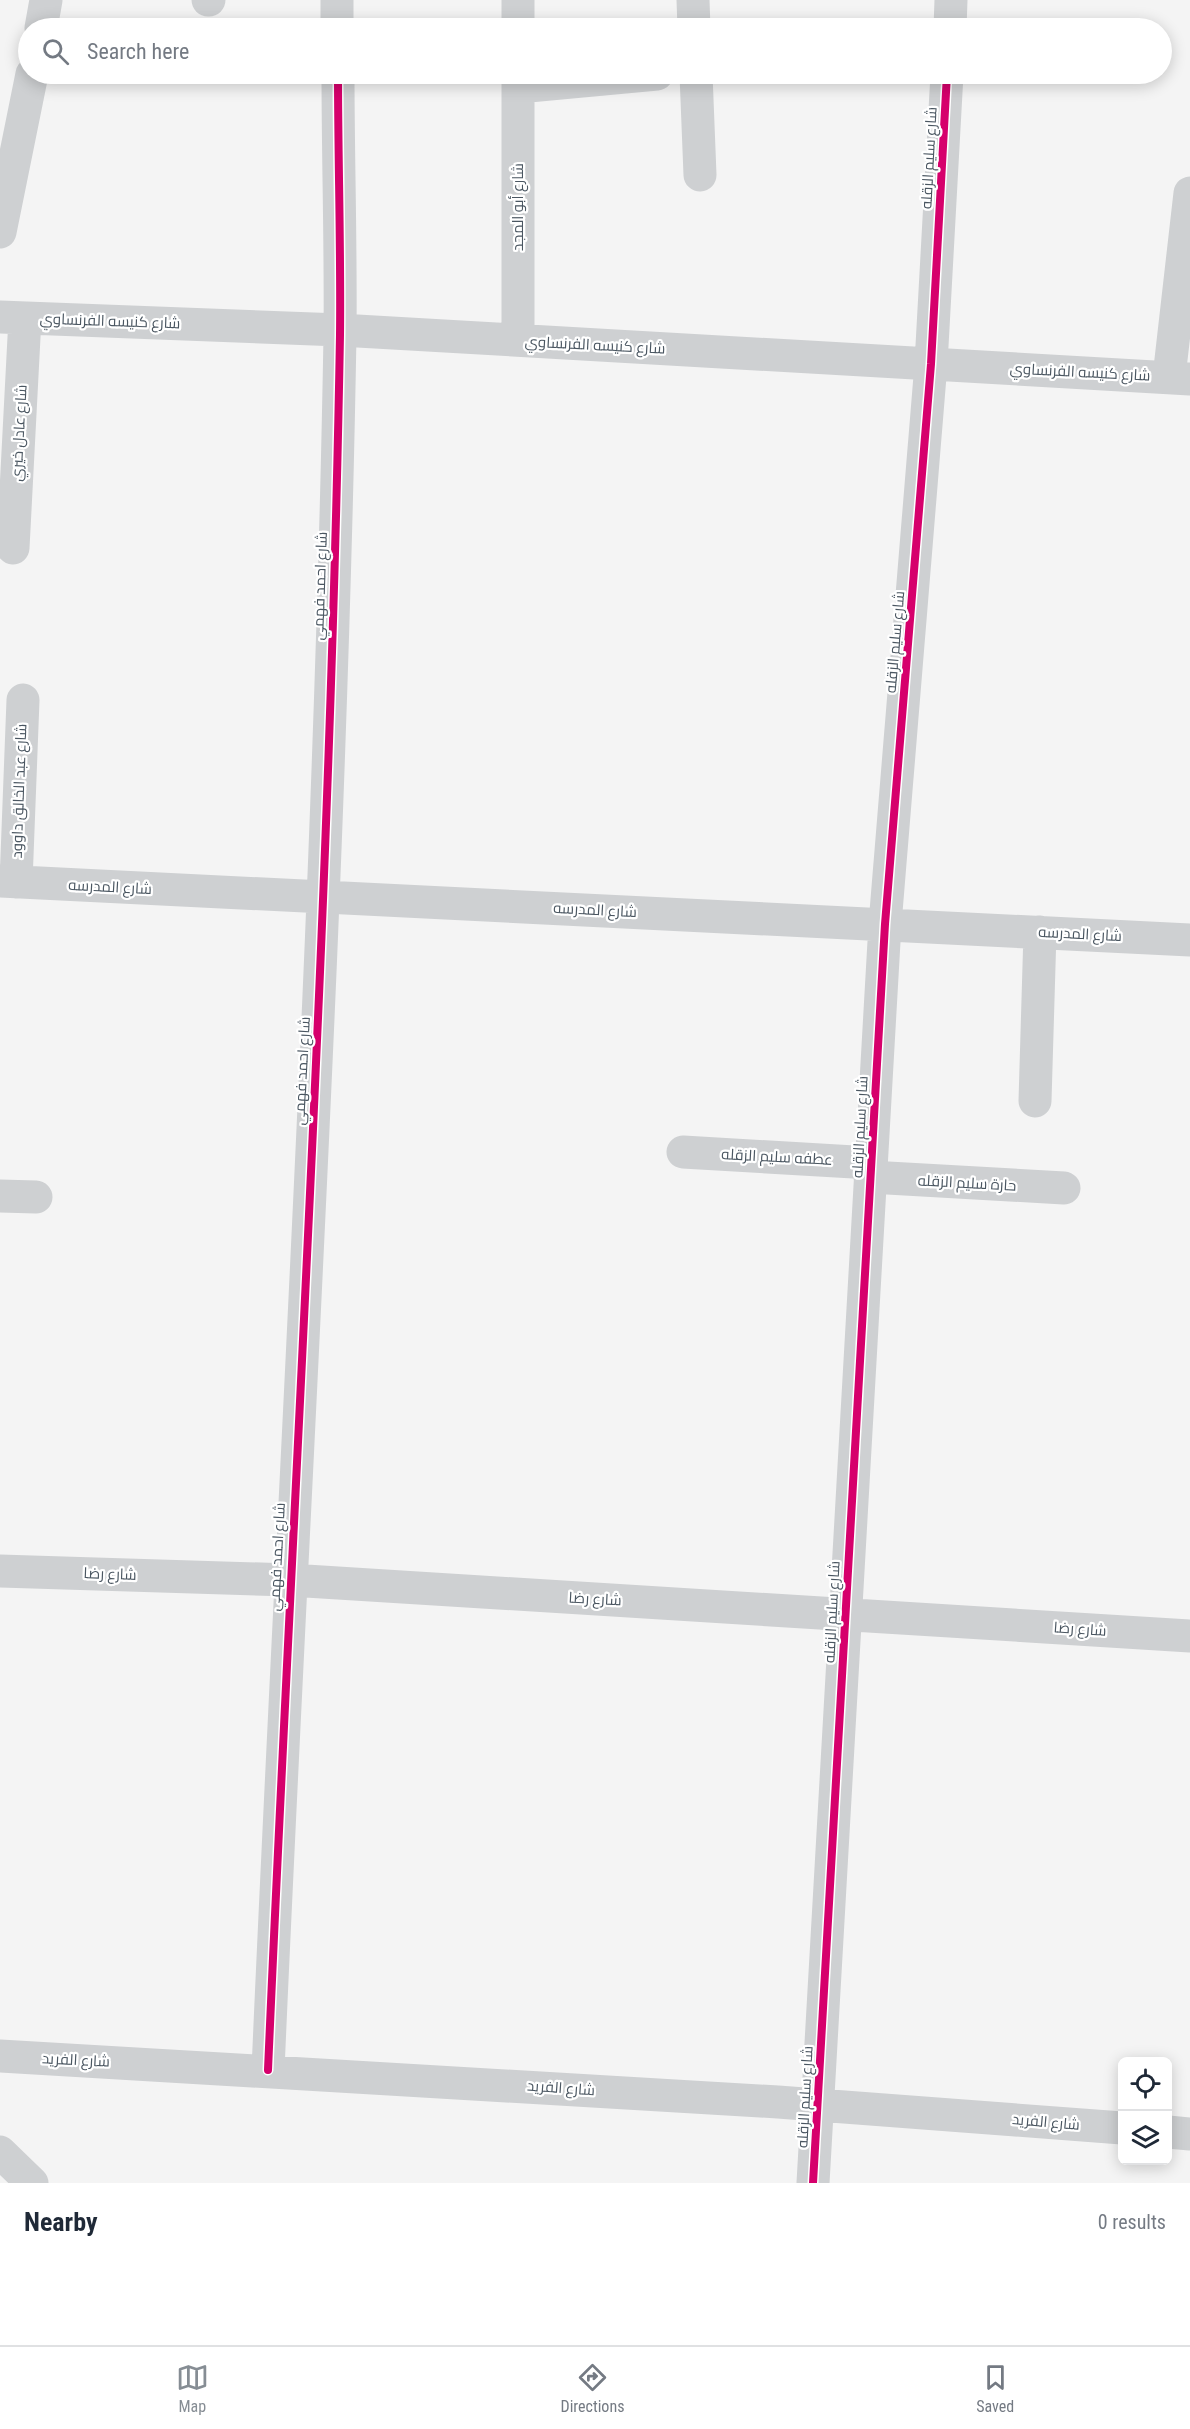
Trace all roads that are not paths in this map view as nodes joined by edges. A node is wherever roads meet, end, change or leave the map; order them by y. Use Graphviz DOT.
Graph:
graph roads {
  1 [pos="46,0"];
  2 [pos="337,0"];
  3 [pos="518,0"];
  4 [pos="693,0"];
  5 [pos="951,0"];
  6 [pos="43,18"];
  7 [pos="337,18"];
  8 [pos="518,18"];
  9 [pos="694,18"];
  10 [pos="950,18"];
  11 [pos="26,84"];
  12 [pos="338,84"];
  13 [pos="518,84"];
  14 [pos="696,84"];
  15 [pos="946,84"];
  16 [pos="12,110"];
  17 [pos="700,175"];
  18 [pos="1190,193"];
  19 [pos="0,232"];
  20 [pos="12,317"];
  21 [pos="340,330"];
  22 [pos="518,340"];
  23 [pos="931,364"];
  24 [pos="1179,378"];
  25 [pos="13,548"];
  26 [pos="23,700"];
  27 [pos="8,882"];
  28 [pos="325,897"];
  29 [pos="885,924"];
  30 [pos="1040,932"];
  31 [pos="1190,940"];
  32 [pos="1035,1101"];
  33 [pos="683,1152"];
  34 [pos="871,1170"];
  35 [pos="1064,1188"];
  36 [pos="0,1196"];
  37 [pos="36,1197"];
  38 [pos="0,1571"];
  39 [pos="290,1580"];
  40 [pos="846,1614"];
  41 [pos="1190,1635"];
  42 [pos="0,2056"];
  43 [pos="268,2070"];
  44 [pos="818,2104"];
  45 [pos="1118,2128"];
  46 [pos="1172,2132"];
  47 [pos="1190,2134"];
  48 [pos="0,2152"];
  49 [pos="32,2183"];
  50 [pos="813,2183"];
  1 -- 6 [label="street"];
  2 -- 7 [label="street"];
  3 -- 8 [label="street"];
  4 -- 9 [label="street"];
  5 -- 10 [label="street"];
  11 -- 16 [label="street"];
  12 -- 21 [label="street, شارع احمد فهمي"];
  13 -- 22 [label="street, شارع أبو المجد"];
  14 -- 17 [label="street"];
  15 -- 23 [label="street, شارع سليم الزقله"];
  16 -- 19 [label="street"];
  18 -- 24 [label="street"];
  20 -- 21 [label="street, شارع كنيسه الفرنساوي"];
  20 -- 25 [label="street, شارع عادل خيري"];
  21 -- 22 [label="street, شارع كنيسه الفرنساوي"];
  21 -- 28 [label="street, شارع احمد فهمي"];
  22 -- 23 [label="street, شارع كنيسه الفرنساوي"];
  23 -- 24 [label="street, شارع كنيسه الفرنساوي"];
  23 -- 29 [label="street, شارع سليم الزقله"];
  26 -- 27 [label="street, شارع عبد الخالق داوود"];
  27 -- 28 [label="street, شارع المدرسه"];
  28 -- 29 [label="street, شارع المدرسه"];
  28 -- 39 [label="street, شارع احمد فهمي"];
  29 -- 30 [label="street, شارع المدرسه"];
  29 -- 34 [label="street, شارع سليم الزقله"];
  30 -- 31 [label="street, شارع المدرسه"];
  30 -- 32 [label="street"];
  33 -- 34 [label="street, عطفه سليم الزقله"];
  34 -- 35 [label="street, حارة سليم الزقله"];
  34 -- 40 [label="street, شارع سليم الزقله"];
  36 -- 37 [label="street"];
  38 -- 39 [label="street, شارع رضا"];
  39 -- 40 [label="street, شارع رضا"];
  39 -- 43 [label="street, شارع احمد فهمي"];
  40 -- 41 [label="street, شارع رضا"];
  40 -- 44 [label="street, شارع سليم الزقله"];
  42 -- 43 [label="street, شارع الفريد"];
  43 -- 44 [label="street, شارع الفريد"];
  44 -- 45 [label="street, شارع الفريد"];
  44 -- 50 [label="street, شارع سليم الزقله"];
  46 -- 47 [label="street"];
  48 -- 49 [label="street"];
}
